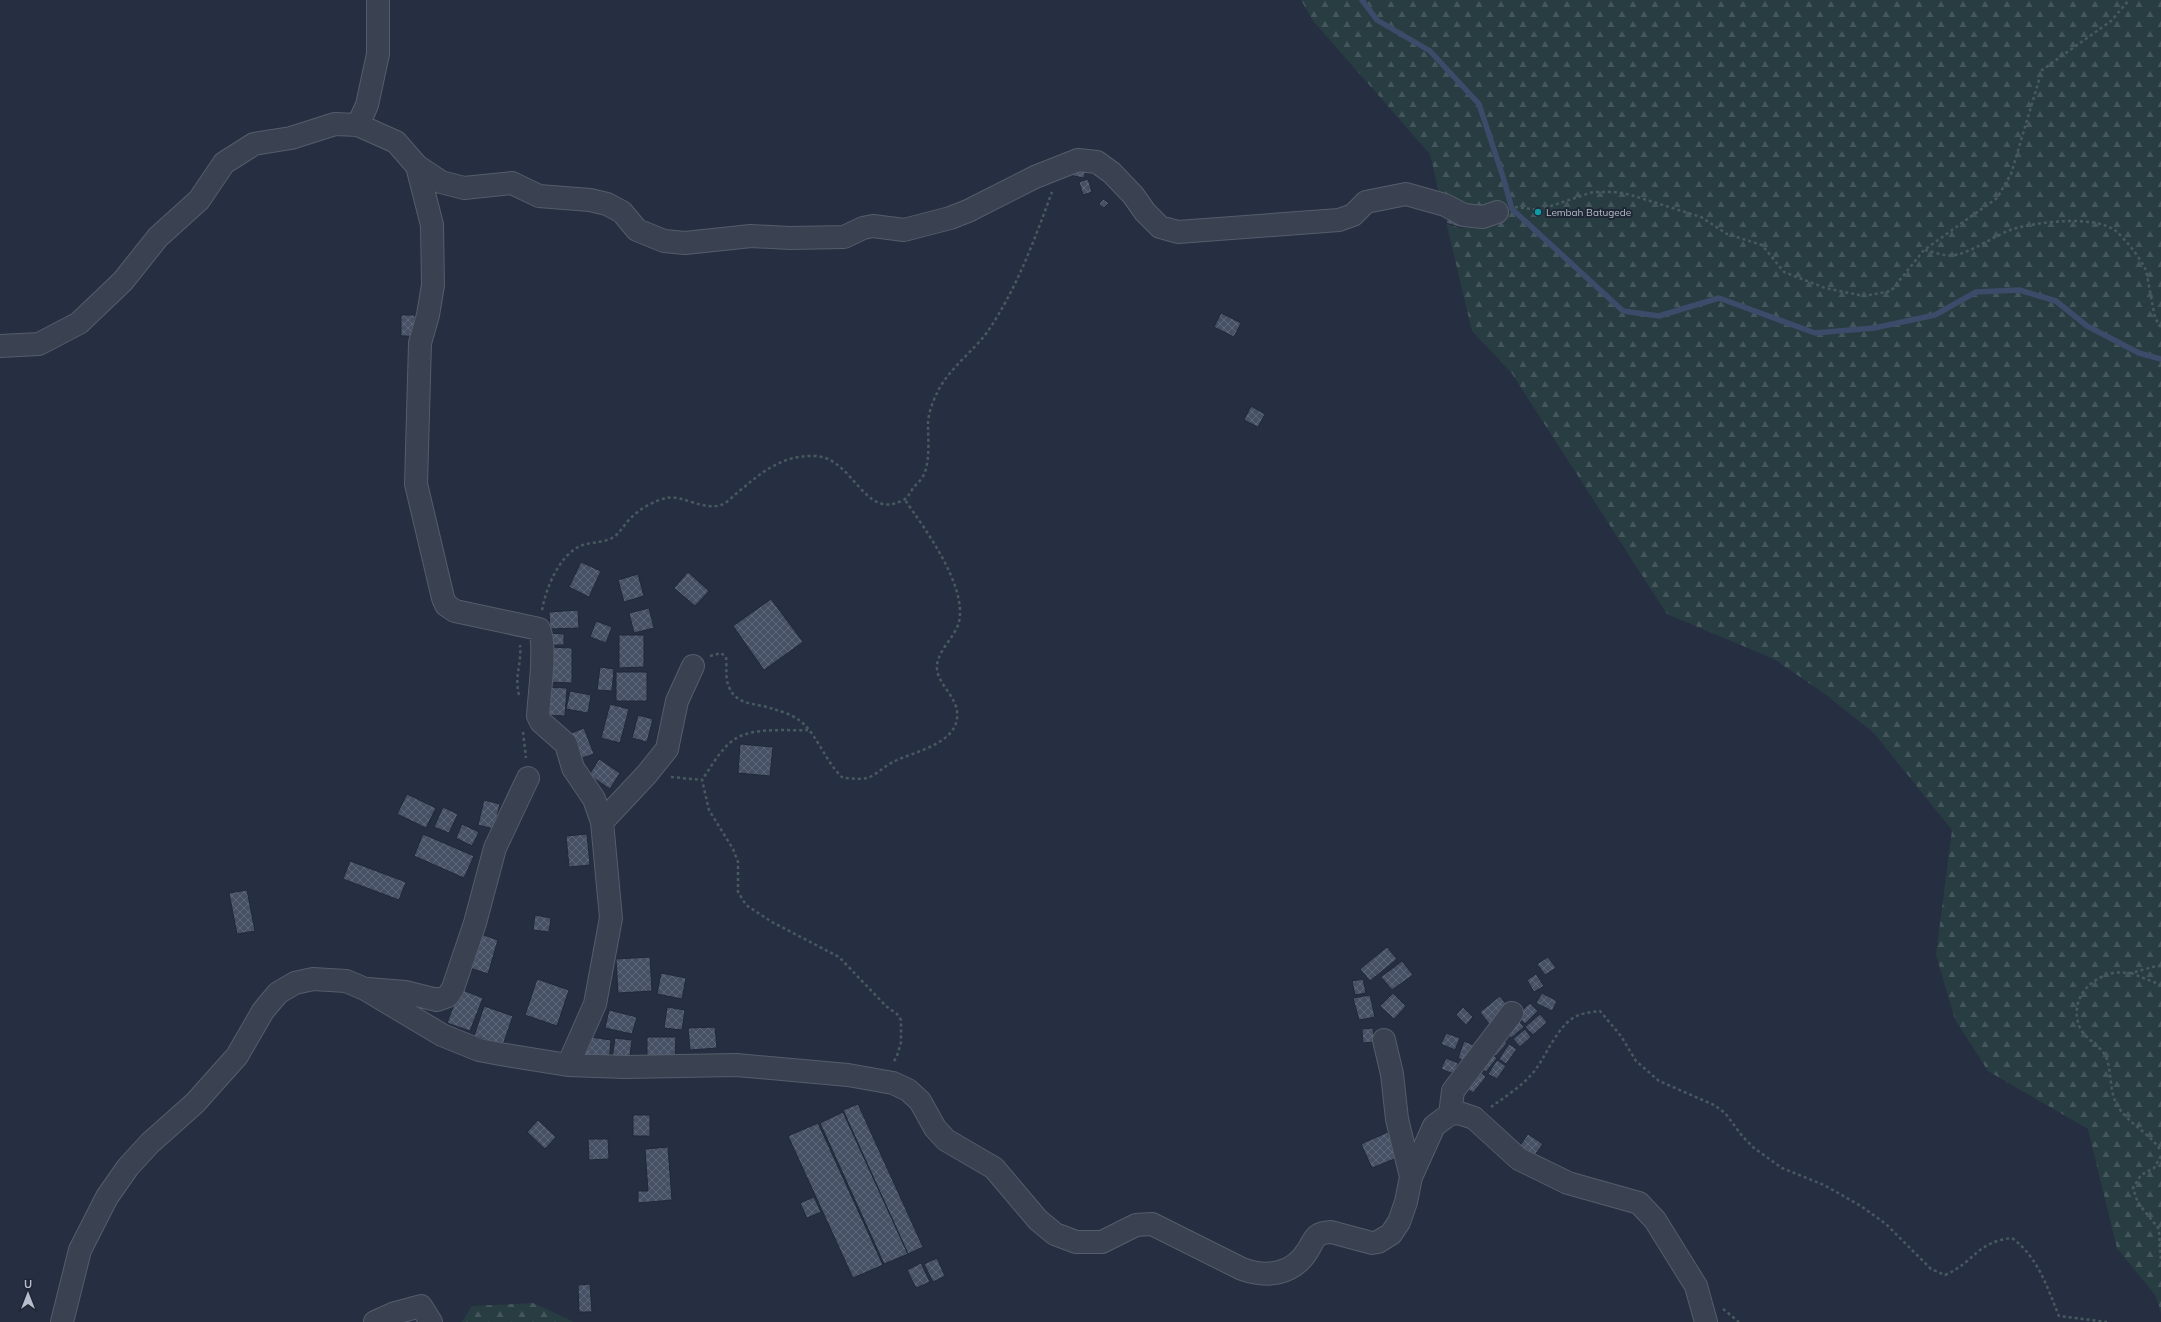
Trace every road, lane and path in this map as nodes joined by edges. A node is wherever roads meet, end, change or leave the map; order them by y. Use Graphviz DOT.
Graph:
graph roads {
  1 [pos="378,0"];
  2 [pos="2129,0"];
  3 [pos="358,125"];
  4 [pos="417,166"];
  5 [pos="1057,168"];
  6 [pos="1518,206"];
  7 [pos="1497,212"];
  8 [pos="1924,250"];
  9 [pos="2161,327"];
  10 [pos="0,346"];
  11 [pos="905,500"];
  12 [pos="540,628"];
  13 [pos="693,666"];
  14 [pos="808,730"];
  15 [pos="647,774"];
  16 [pos="528,778"];
  17 [pos="702,780"];
  18 [pos="602,822"];
  19 [pos="2161,966"];
  20 [pos="2130,973"];
  21 [pos="2161,985"];
  22 [pos="365,989"];
  23 [pos="1512,1013"];
  24 [pos="1384,1040"];
  25 [pos="568,1065"];
  26 [pos="870,1078"];
  27 [pos="1450,1114"];
  28 [pos="1474,1118"];
  29 [pos="2161,1151"];
  30 [pos="2161,1156"];
  31 [pos="1411,1177"];
  32 [pos="2161,1262"];
  33 [pos="62,1322"];
  34 [pos="375,1322"];
  35 [pos="431,1322"];
  36 [pos="1706,1322"];
  37 [pos="2107,1322"];
  1 -- 3 [label="street"];
  2 -- 8 [label="path"];
  3 -- 4 [label="street"];
  3 -- 10 [label="street"];
  4 -- 5 [label="street"];
  4 -- 12 [label="street"];
  5 -- 7 [label="street"];
  5 -- 11 [label="path"];
  6 -- 8 [label="path"];
  8 -- 9 [label="path"];
  11 -- 12 [label="path"];
  11 -- 14 [label="path"];
  12 -- 18 [label="street"];
  13 -- 14 [label="path"];
  13 -- 15 [label="street"];
  14 -- 17 [label="path"];
  15 -- 17 [label="path"];
  15 -- 18 [label="street"];
  16 -- 22 [label="street"];
  17 -- 26 [label="path"];
  18 -- 25 [label="street"];
  19 -- 20 [label="path"];
  20 -- 21 [label="path"];
  20 -- 29 [label="path"];
  22 -- 25 [label="street"];
  22 -- 33 [label="street"];
  23 -- 27 [label="street"];
  24 -- 31 [label="street"];
  25 -- 26 [label="street"];
  26 -- 31 [label="street"];
  27 -- 28 [label="street"];
  27 -- 31 [label="street"];
  28 -- 36 [label="street"];
  28 -- 37 [label="path"];
  30 -- 32 [label="path"];
  34 -- 35 [label="street"];
}
